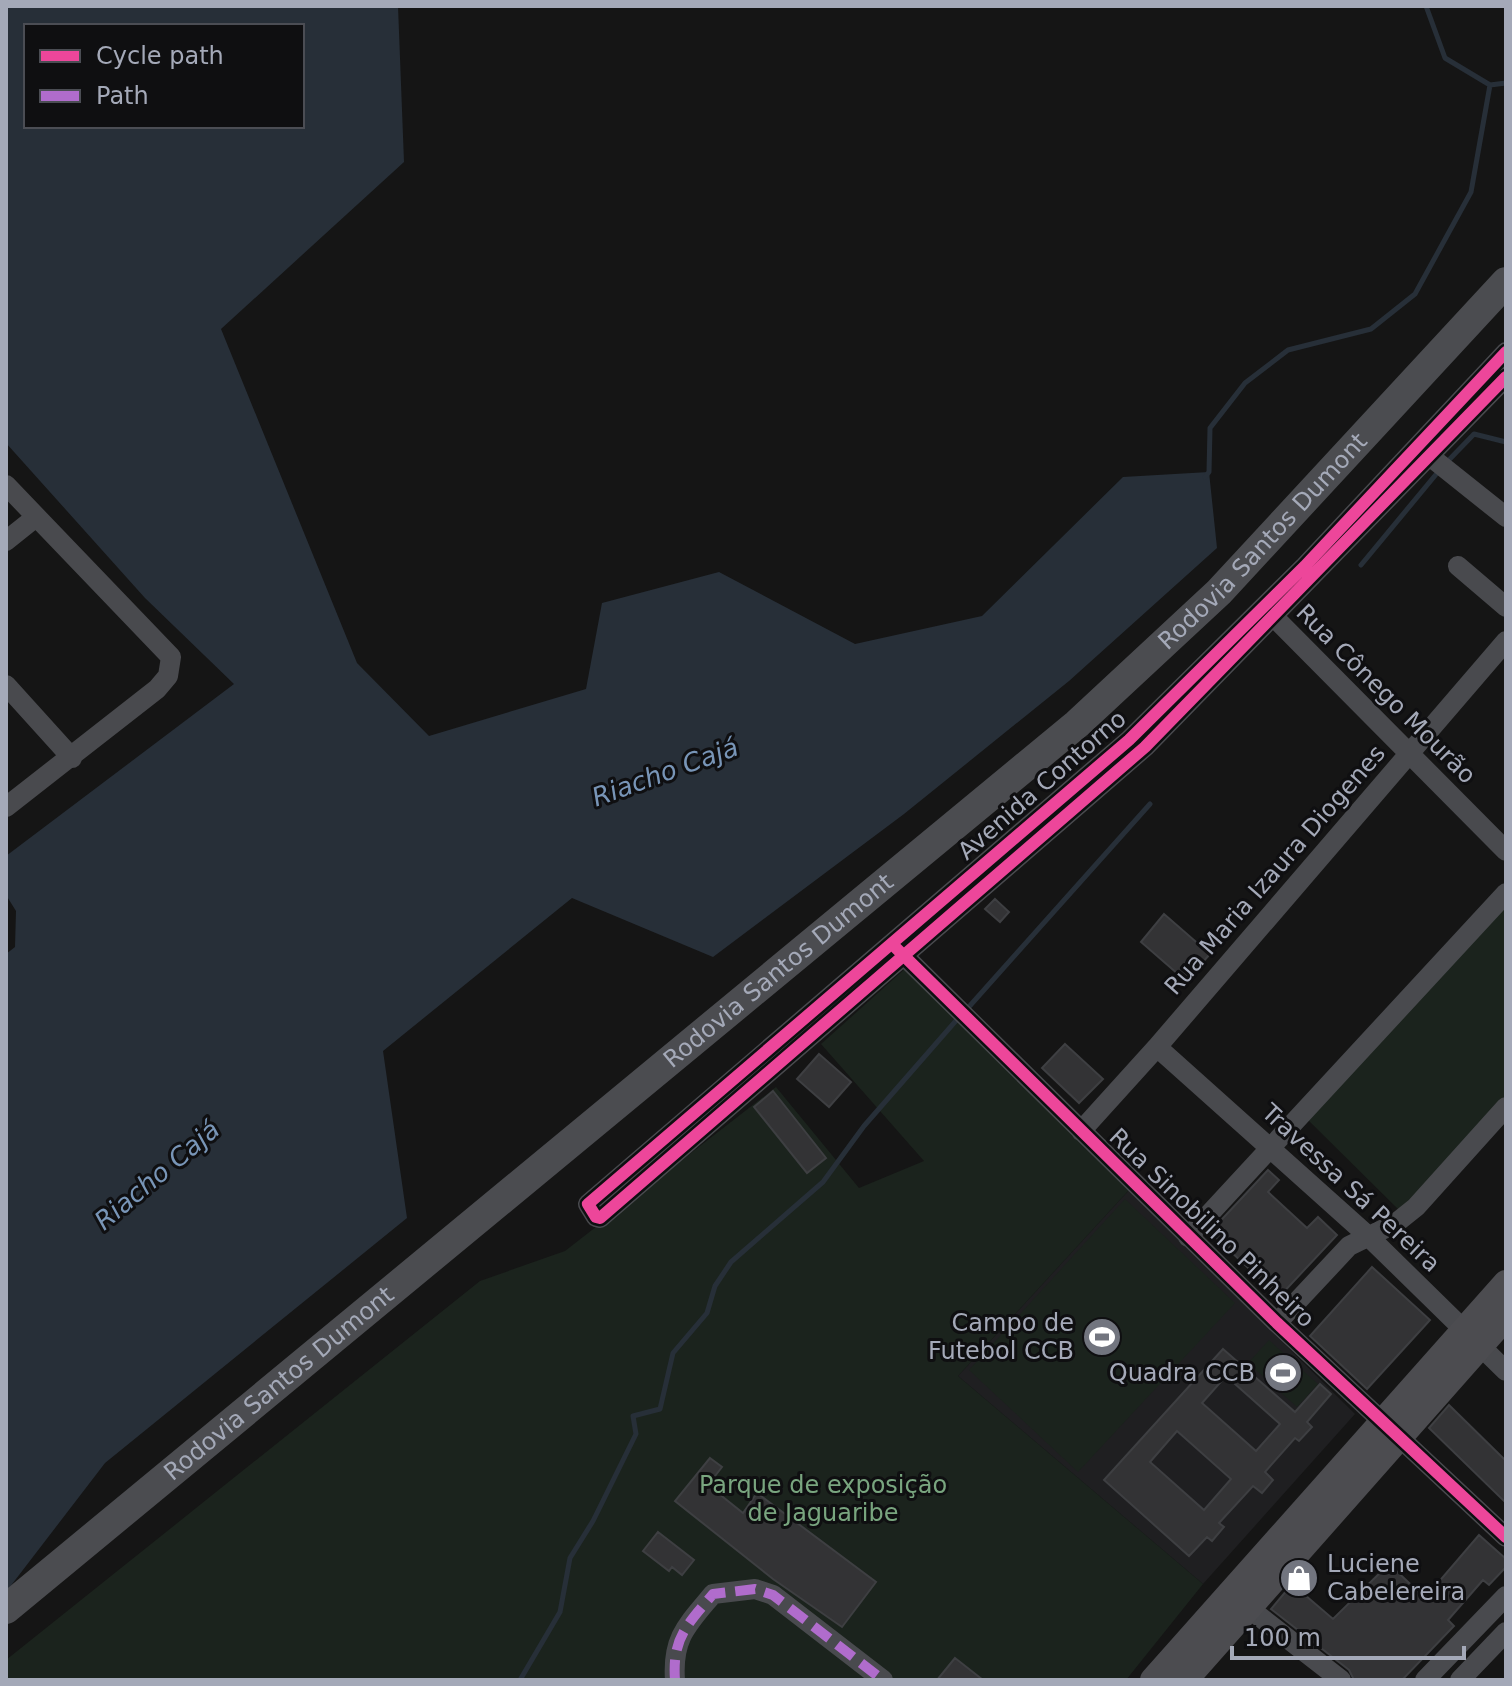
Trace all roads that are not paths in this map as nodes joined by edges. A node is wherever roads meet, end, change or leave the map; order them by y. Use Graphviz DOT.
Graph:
graph roads {
  1 [pos="1506,282"];
  2 [pos="1506,352"];
  3 [pos="1506,377"];
  4 [pos="1425,452"];
  5 [pos="6,485"];
  6 [pos="36,517"];
  7 [pos="1506,517"];
  8 [pos="6,541"];
  9 [pos="1458,566"];
  10 [pos="1506,607"];
  11 [pos="1269,612"];
  12 [pos="1506,641"];
  13 [pos="6,685"];
  14 [pos="1408,756"];
  15 [pos="72,758"];
  16 [pos="6,807"];
  17 [pos="1506,851"];
  18 [pos="1506,893"];
  19 [pos="898,949"];
  20 [pos="1157,1047"];
  21 [pos="1506,1107"];
  22 [pos="1081,1131"];
  23 [pos="1272,1147"];
  24 [pos="600,1218"];
  25 [pos="1367,1235"];
  26 [pos="1188,1237"];
  27 [pos="1506,1283"];
  28 [pos="1506,1317"];
  29 [pos="1277,1323"];
  30 [pos="1472,1339"];
  31 [pos="1506,1371"];
  32 [pos="1390,1431"];
  33 [pos="1506,1537"];
  34 [pos="1506,1596"];
  35 [pos="1239,1601"];
  36 [pos="6,1609"];
  37 [pos="1506,1632"];
  38 [pos="1456,1648"];
  39 [pos="1467,1673"];
  40 [pos="675,1680"];
  41 [pos="883,1680"];
  42 [pos="1153,1680"];
  43 [pos="1185,1680"];
  44 [pos="1341,1680"];
  45 [pos="1425,1680"];
  1 -- 36 [label="highway, Rodovia Santos Dumont"];
  2 -- 4 [label="street, Avenida Contorno"];
  3 -- 4 [label="street"];
  4 -- 7 [label="street"];
  4 -- 11 [label="street, Avenida Contorno"];
  5 -- 6 [label="street"];
  6 -- 8 [label="street"];
  6 -- 15 [label="street"];
  9 -- 10 [label="street"];
  11 -- 14 [label="street, Rua Cônego Mourão"];
  11 -- 19 [label="street, Avenida Contorno"];
  12 -- 14 [label="street, Rua Maria Izaura Diogenes"];
  13 -- 15 [label="street"];
  14 -- 17 [label="street, Rua Cônego Mourão"];
  14 -- 20 [label="street, Rua Maria Izaura Diogenes"];
  15 -- 16 [label="street"];
  18 -- 23 [label="street"];
  19 -- 22 [label="street, Rua Sinobilino Pinheiro"];
  19 -- 24 [label="street, Avenida Contorno"];
  20 -- 22 [label="street, Rua Maria Izaura Diogenes"];
  20 -- 23 [label="street, Travessa Sá Pereira"];
  21 -- 25 [label="street"];
  22 -- 26 [label="street, Rua Sinobilino Pinheiro"];
  23 -- 25 [label="street, Travessa Sá Pereira"];
  23 -- 26 [label="street"];
  25 -- 29 [label="street"];
  25 -- 30 [label="street, Travessa Sá Pereira"];
  26 -- 29 [label="street, Rua Sinobilino Pinheiro"];
  27 -- 30 [label="main road"];
  28 -- 30 [label="main road"];
  29 -- 32 [label="street, Rua Sinobilino Pinheiro"];
  30 -- 31 [label="street, Travessa Sá Pereira"];
  30 -- 32 [label="main road"];
  32 -- 33 [label="street, Rua Sinobilino Pinheiro"];
  32 -- 35 [label="main road"];
  34 -- 38 [label="street"];
  35 -- 42 [label="main road"];
  35 -- 43 [label="main road"];
  35 -- 44 [label="street"];
  37 -- 39 [label="street"];
  38 -- 39 [label="street"];
  38 -- 45 [label="street"];
  40 -- 41 [label="street"];
}
